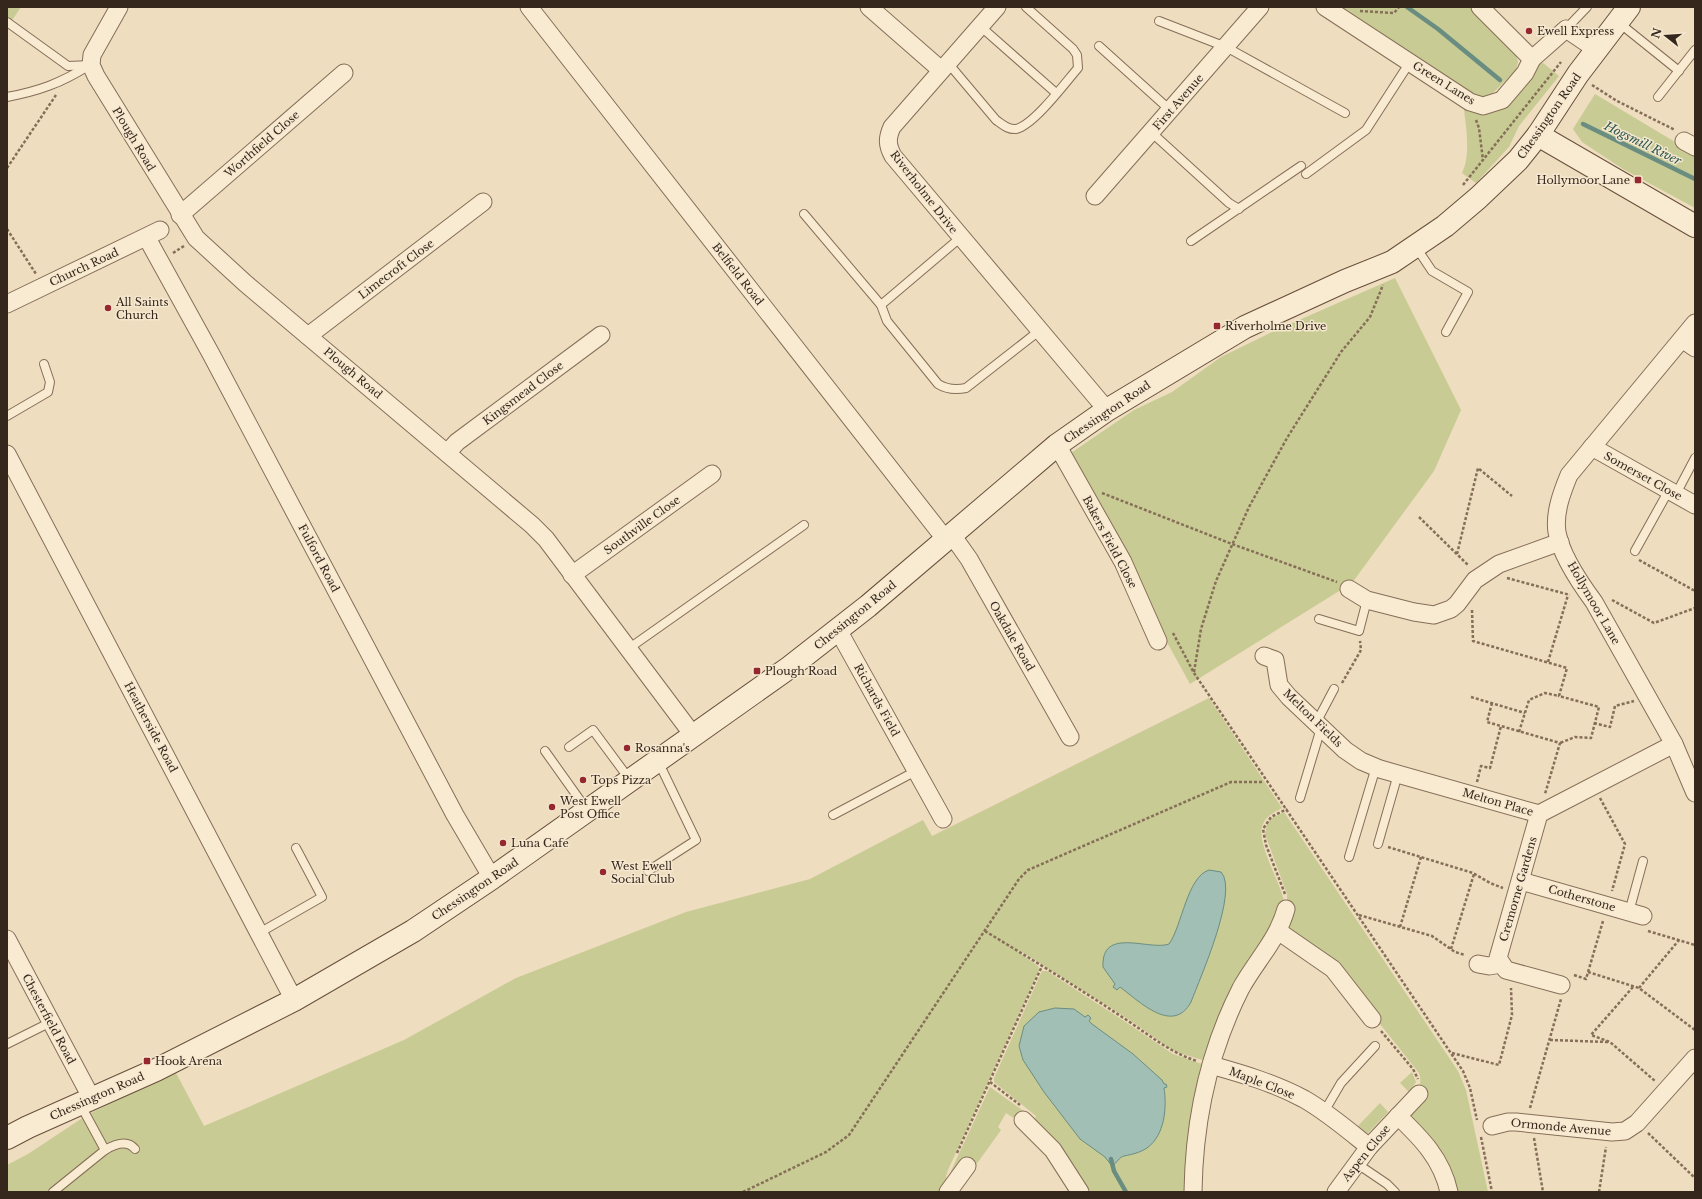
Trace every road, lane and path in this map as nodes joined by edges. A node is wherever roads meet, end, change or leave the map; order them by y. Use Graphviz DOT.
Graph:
graph roads {
  1 [pos="119,7"];
  2 [pos="529,7"];
  3 [pos="869,7"];
  4 [pos="997,7"];
  5 [pos="1026,7"];
  6 [pos="1260,7"];
  7 [pos="1325,7"];
  8 [pos="1399,7"];
  9 [pos="1587,7"];
  10 [pos="1483,8"];
  11 [pos="1394,13"];
  12 [pos="1623,14"];
  13 [pos="1159,21"];
  14 [pos="7,22"];
  15 [pos="980,26"];
  16 [pos="1566,29"];
  17 [pos="1099,46"];
  18 [pos="1226,47"];
  19 [pos="1597,50"];
  20 [pos="1695,50"];
  21 [pos="1532,59"];
  22 [pos="1410,62"];
  23 [pos="1561,62"];
  24 [pos="91,65"];
  25 [pos="944,66"];
  26 [pos="1679,71"];
  27 [pos="344,73"];
  28 [pos="1589,83"];
  29 [pos="1056,93"];
  30 [pos="57,94"];
  31 [pos="7,97"];
  32 [pos="1658,97"];
  33 [pos="1470,102"];
  34 [pos="1170,110"];
  35 [pos="1345,113"];
  36 [pos="1151,132"];
  37 [pos="1538,135"];
  38 [pos="1687,140"];
  39 [pos="1483,161"];
  40 [pos="1301,166"];
  41 [pos="7,168"];
  42 [pos="1306,174"];
  43 [pos="1458,191"];
  44 [pos="1094,196"];
  45 [pos="483,202"];
  46 [pos="1239,209"];
  47 [pos="804,214"];
  48 [pos="180,215"];
  49 [pos="1695,226"];
  50 [pos="7,228"];
  51 [pos="154,234"];
  52 [pos="196,238"];
  53 [pos="960,238"];
  54 [pos="1191,241"];
  55 [pos="1416,247"];
  56 [pos="161,261"];
  57 [pos="1392,262"];
  58 [pos="42,287"];
  59 [pos="7,304"];
  60 [pos="881,305"];
  61 [pos="1695,323"];
  62 [pos="1039,331"];
  63 [pos="1446,332"];
  64 [pos="601,335"];
  65 [pos="308,336"];
  66 [pos="1688,343"];
  67 [pos="44,364"];
  68 [pos="1107,410"];
  69 [pos="7,416"];
  70 [pos="1057,445"];
  71 [pos="1592,447"];
  72 [pos="447,453"];
  73 [pos="7,454"];
  74 [pos="1695,458"];
  75 [pos="712,474"];
  76 [pos="1096,490"];
  77 [pos="1672,492"];
  78 [pos="1512,496"];
  79 [pos="1695,505"];
  80 [pos="804,524"];
  81 [pos="949,538"];
  82 [pos="1560,542"];
  83 [pos="1232,544"];
  84 [pos="1635,551"];
  85 [pos="1457,555"];
  86 [pos="572,575"];
  87 [pos="1349,588"];
  88 [pos="1695,591"];
  89 [pos="1568,595"];
  90 [pos="1463,597"];
  91 [pos="1607,598"];
  92 [pos="1367,600"];
  93 [pos="1695,608"];
  94 [pos="1690,609"];
  95 [pos="1695,612"];
  96 [pos="1319,619"];
  97 [pos="838,630"];
  98 [pos="1359,630"];
  99 [pos="1172,632"];
  100 [pos="1158,641"];
  101 [pos="628,650"];
  102 [pos="1264,656"];
  103 [pos="1548,662"];
  104 [pos="1194,673"];
  105 [pos="1334,689"];
  106 [pos="1559,696"];
  107 [pos="1471,697"];
  108 [pos="1648,698"];
  109 [pos="1492,703"];
  110 [pos="1525,713"];
  111 [pos="1594,723"];
  112 [pos="1318,725"];
  113 [pos="1502,726"];
  114 [pos="1520,732"];
  115 [pos="693,736"];
  116 [pos="1070,737"];
  117 [pos="1560,743"];
  118 [pos="1674,744"];
  119 [pos="568,747"];
  120 [pos="545,751"];
  121 [pos="658,761"];
  122 [pos="1378,768"];
  123 [pos="916,771"];
  124 [pos="1398,774"];
  125 [pos="630,781"];
  126 [pos="1264,782"];
  127 [pos="1695,792"];
  128 [pos="1474,796"];
  129 [pos="1300,798"];
  130 [pos="1287,809"];
  131 [pos="588,811"];
  132 [pos="1539,814"];
  133 [pos="833,815"];
  134 [pos="943,819"];
  135 [pos="1378,844"];
  136 [pos="296,848"];
  137 [pos="1350,857"];
  138 [pos="1421,857"];
  139 [pos="1643,861"];
  140 [pos="648,871"];
  141 [pos="1474,874"];
  142 [pos="492,878"];
  143 [pos="1519,887"];
  144 [pos="1286,909"];
  145 [pos="1636,914"];
  146 [pos="1358,915"];
  147 [pos="1400,927"];
  148 [pos="985,931"];
  149 [pos="1278,931"];
  150 [pos="259,932"];
  151 [pos="7,939"];
  152 [pos="1679,940"];
  153 [pos="1695,945"];
  154 [pos="1451,949"];
  155 [pos="1478,964"];
  156 [pos="1042,966"];
  157 [pos="1506,968"];
  158 [pos="1588,972"];
  159 [pos="1561,985"];
  160 [pos="1634,987"];
  161 [pos="1639,988"];
  162 [pos="294,1000"];
  163 [pos="1372,1019"];
  164 [pos="51,1022"];
  165 [pos="1695,1030"];
  166 [pos="1550,1040"];
  167 [pos="1610,1042"];
  168 [pos="7,1044"];
  169 [pos="1375,1046"];
  170 [pos="1452,1053"];
  171 [pos="1695,1058"];
  172 [pos="1211,1065"];
  173 [pos="990,1082"];
  174 [pos="1666,1091"];
  175 [pos="1419,1094"];
  176 [pos="86,1102"];
  177 [pos="1324,1112"];
  178 [pos="1398,1116"];
  179 [pos="1026,1123"];
  180 [pos="1637,1123"];
  181 [pos="1529,1124"];
  182 [pos="1483,1128"];
  183 [pos="1608,1132"];
  184 [pos="7,1138"];
  185 [pos="1369,1147"];
  186 [pos="135,1149"];
  187 [pos="105,1150"];
  188 [pos="962,1161"];
  189 [pos="1356,1163"];
  190 [pos="1695,1178"];
  191 [pos="53,1192"];
  192 [pos="743,1192"];
  193 [pos="948,1192"];
  194 [pos="1080,1192"];
  195 [pos="1193,1192"];
  196 [pos="1336,1192"];
  197 [pos="1395,1192"];
  198 [pos="1448,1192"];
  199 [pos="1492,1192"];
  200 [pos="1543,1192"];
  201 [pos="1599,1192"];
  1 -- 24 [label="street"];
  2 -- 81 [label="street, Belfield Road"];
  3 -- 25 [label="street"];
  4 -- 15 [label="street, Riverholme Drive"];
  5 -- 29 [label="lane"];
  6 -- 18 [label="street, First Avenue"];
  7 -- 22 [label="street, Green Lanes"];
  8 -- 11 [label="path"];
  9 -- 16 [label="lane"];
  10 -- 21 [label="street"];
  12 -- 19 [label="main road, Chessington Road"];
  12 -- 26 [label="lane"];
  13 -- 18 [label="lane"];
  14 -- 24 [label="lane"];
  15 -- 25 [label="street, Riverholme Drive"];
  15 -- 29 [label="lane"];
  16 -- 19 [label="street"];
  16 -- 21 [label="street, Green Lanes"];
  17 -- 34 [label="lane"];
  18 -- 34 [label="street, First Avenue"];
  18 -- 35 [label="lane"];
  19 -- 37 [label="main road, Chessington Road"];
  20 -- 26 [label="lane"];
  21 -- 33 [label="street, Green Lanes"];
  22 -- 33 [label="street, Green Lanes"];
  22 -- 42 [label="lane"];
  23 -- 39 [label="path"];
  24 -- 31 [label="lane"];
  24 -- 48 [label="street, Plough Road"];
  25 -- 29 [label="lane"];
  25 -- 53 [label="street, Riverholme Drive"];
  26 -- 32 [label="lane"];
  27 -- 48 [label="street, Worthfield Close"];
  28 -- 38 [label="path"];
  30 -- 41 [label="path"];
  33 -- 39 [label="path"];
  34 -- 36 [label="street, First Avenue"];
  36 -- 44 [label="street, First Avenue"];
  36 -- 46 [label="lane"];
  37 -- 49 [label="main road"];
  37 -- 55 [label="main road, Chessington Road"];
  39 -- 43 [label="path"];
  40 -- 46 [label="lane"];
  45 -- 65 [label="street, Limecroft Close"];
  46 -- 54 [label="lane"];
  47 -- 60 [label="lane"];
  48 -- 52 [label="street, Plough Road"];
  50 -- 58 [label="path"];
  51 -- 56 [label="street, Fulford Road"];
  51 -- 58 [label="street, Church Road"];
  52 -- 56 [label="path"];
  52 -- 65 [label="street, Plough Road"];
  53 -- 60 [label="lane"];
  53 -- 62 [label="street, Riverholme Drive"];
  55 -- 57 [label="main road, Chessington Road"];
  55 -- 63 [label="lane"];
  56 -- 142 [label="street, Fulford Road"];
  57 -- 68 [label="main road, Chessington Road"];
  57 -- 83 [label="path"];
  58 -- 59 [label="street, Church Road"];
  60 -- 62 [label="lane"];
  61 -- 66 [label="street, Hollymoor Lane"];
  62 -- 68 [label="street, Riverholme Drive"];
  64 -- 72 [label="street, Kingsmead Close"];
  65 -- 72 [label="street, Plough Road"];
  66 -- 71 [label="street, Hollymoor Lane"];
  67 -- 69 [label="lane"];
  68 -- 70 [label="main road, Chessington Road"];
  70 -- 81 [label="main road, Chessington Road"];
  70 -- 100 [label="street, Bakers Field Close"];
  71 -- 77 [label="street, Somerset Close"];
  71 -- 82 [label="street, Hollymoor Lane"];
  72 -- 86 [label="street, Plough Road"];
  73 -- 150 [label="street, Heatherside Road"];
  74 -- 77 [label="lane"];
  75 -- 86 [label="street, Southville Close"];
  76 -- 83 [label="path"];
  77 -- 79 [label="street, Somerset Close"];
  77 -- 84 [label="lane"];
  78 -- 85 [label="path"];
  80 -- 101 [label="lane"];
  81 -- 97 [label="main road, Chessington Road"];
  81 -- 116 [label="street, Oakdale Road"];
  82 -- 90 [label="street"];
  82 -- 108 [label="street, Hollymoor Lane"];
  83 -- 87 [label="path"];
  83 -- 104 [label="path"];
  84 -- 88 [label="path"];
  86 -- 101 [label="street, Plough Road"];
  87 -- 92 [label="street"];
  89 -- 103 [label="path"];
  90 -- 92 [label="street"];
  90 -- 103 [label="path"];
  91 -- 94 [label="path"];
  92 -- 98 [label="lane"];
  93 -- 94 [label="path"];
  94 -- 95 [label="path"];
  96 -- 98 [label="lane"];
  97 -- 115 [label="main road, Chessington Road"];
  97 -- 123 [label="street, Richards Field"];
  98 -- 105 [label="path"];
  99 -- 104 [label="path"];
  101 -- 115 [label="street, Plough Road"];
  102 -- 112 [label="street, Melton Fields"];
  103 -- 106 [label="path"];
  104 -- 130 [label="path"];
  105 -- 112 [label="lane"];
  106 -- 110 [label="path"];
  106 -- 111 [label="path"];
  107 -- 109 [label="path"];
  108 -- 111 [label="path"];
  108 -- 118 [label="street, Hollymoor Lane"];
  109 -- 110 [label="path"];
  109 -- 113 [label="path"];
  110 -- 114 [label="path"];
  111 -- 117 [label="path"];
  112 -- 122 [label="street, Melton Fields"];
  112 -- 129 [label="lane"];
  113 -- 114 [label="path"];
  113 -- 128 [label="path"];
  114 -- 117 [label="path"];
  115 -- 121 [label="main road, Chessington Road"];
  117 -- 132 [label="path"];
  118 -- 127 [label="street, Hollymoor Lane"];
  118 -- 132 [label="street, Melton Place"];
  119 -- 125 [label="lane"];
  120 -- 131 [label="lane"];
  121 -- 125 [label="main road, Chessington Road"];
  121 -- 140 [label="lane"];
  122 -- 124 [label="street, Melton Place"];
  122 -- 137 [label="lane"];
  123 -- 133 [label="lane"];
  123 -- 134 [label="street, Richards Field"];
  124 -- 128 [label="street, Melton Place"];
  124 -- 135 [label="lane"];
  125 -- 131 [label="main road, Chessington Road"];
  126 -- 148 [label="path"];
  128 -- 132 [label="street, Melton Place"];
  130 -- 144 [label="path"];
  130 -- 146 [label="path"];
  131 -- 142 [label="main road, Chessington Road"];
  132 -- 143 [label="street, Cremorne Gardens"];
  135 -- 138 [label="path"];
  136 -- 150 [label="lane"];
  138 -- 141 [label="path"];
  138 -- 147 [label="path"];
  139 -- 145 [label="lane"];
  141 -- 143 [label="path"];
  141 -- 154 [label="path"];
  142 -- 162 [label="main road, Chessington Road"];
  143 -- 145 [label="street, Cotherstone"];
  143 -- 157 [label="street, Cremorne Gardens"];
  144 -- 149 [label="street"];
  145 -- 152 [label="path"];
  146 -- 147 [label="path"];
  146 -- 170 [label="path"];
  147 -- 154 [label="path"];
  148 -- 156 [label="path"];
  148 -- 192 [label="path"];
  149 -- 163 [label="street"];
  149 -- 172 [label="street"];
  150 -- 162 [label="street, Heatherside Road"];
  151 -- 164 [label="street, Chesterfield Road"];
  152 -- 153 [label="path"];
  152 -- 161 [label="path"];
  154 -- 155 [label="path"];
  155 -- 157 [label="street"];
  156 -- 172 [label="path"];
  156 -- 173 [label="path"];
  157 -- 159 [label="street"];
  157 -- 170 [label="path"];
  158 -- 160 [label="path"];
  159 -- 166 [label="path"];
  160 -- 161 [label="path"];
  160 -- 167 [label="path"];
  161 -- 165 [label="path"];
  162 -- 176 [label="main road, Chessington Road"];
  163 -- 175 [label="path"];
  164 -- 168 [label="lane"];
  164 -- 176 [label="street, Chesterfield Road"];
  166 -- 167 [label="path"];
  166 -- 181 [label="path"];
  167 -- 174 [label="path"];
  169 -- 177 [label="lane"];
  170 -- 182 [label="path"];
  171 -- 174 [label="street, Ormonde Avenue"];
  172 -- 177 [label="street, Maple Close"];
  172 -- 195 [label="street"];
  173 -- 179 [label="path"];
  173 -- 188 [label="path"];
  174 -- 180 [label="street, Ormonde Avenue"];
  175 -- 178 [label="street, Aspen Close"];
  176 -- 184 [label="main road, Chessington Road"];
  176 -- 187 [label="lane"];
  177 -- 185 [label="street, Maple Close"];
  178 -- 185 [label="street, Aspen Close"];
  178 -- 198 [label="street, Aspen Close"];
  179 -- 194 [label="street"];
  180 -- 183 [label="street, Ormonde Avenue"];
  180 -- 190 [label="path"];
  181 -- 182 [label="street, Ormonde Avenue"];
  181 -- 183 [label="street, Ormonde Avenue"];
  181 -- 200 [label="path"];
  182 -- 199 [label="path"];
  183 -- 201 [label="path"];
  185 -- 189 [label="street, Aspen Close"];
  186 -- 187 [label="lane"];
  187 -- 191 [label="lane"];
  188 -- 193 [label="street"];
  189 -- 196 [label="street, Aspen Close"];
  189 -- 197 [label="lane"];
}
